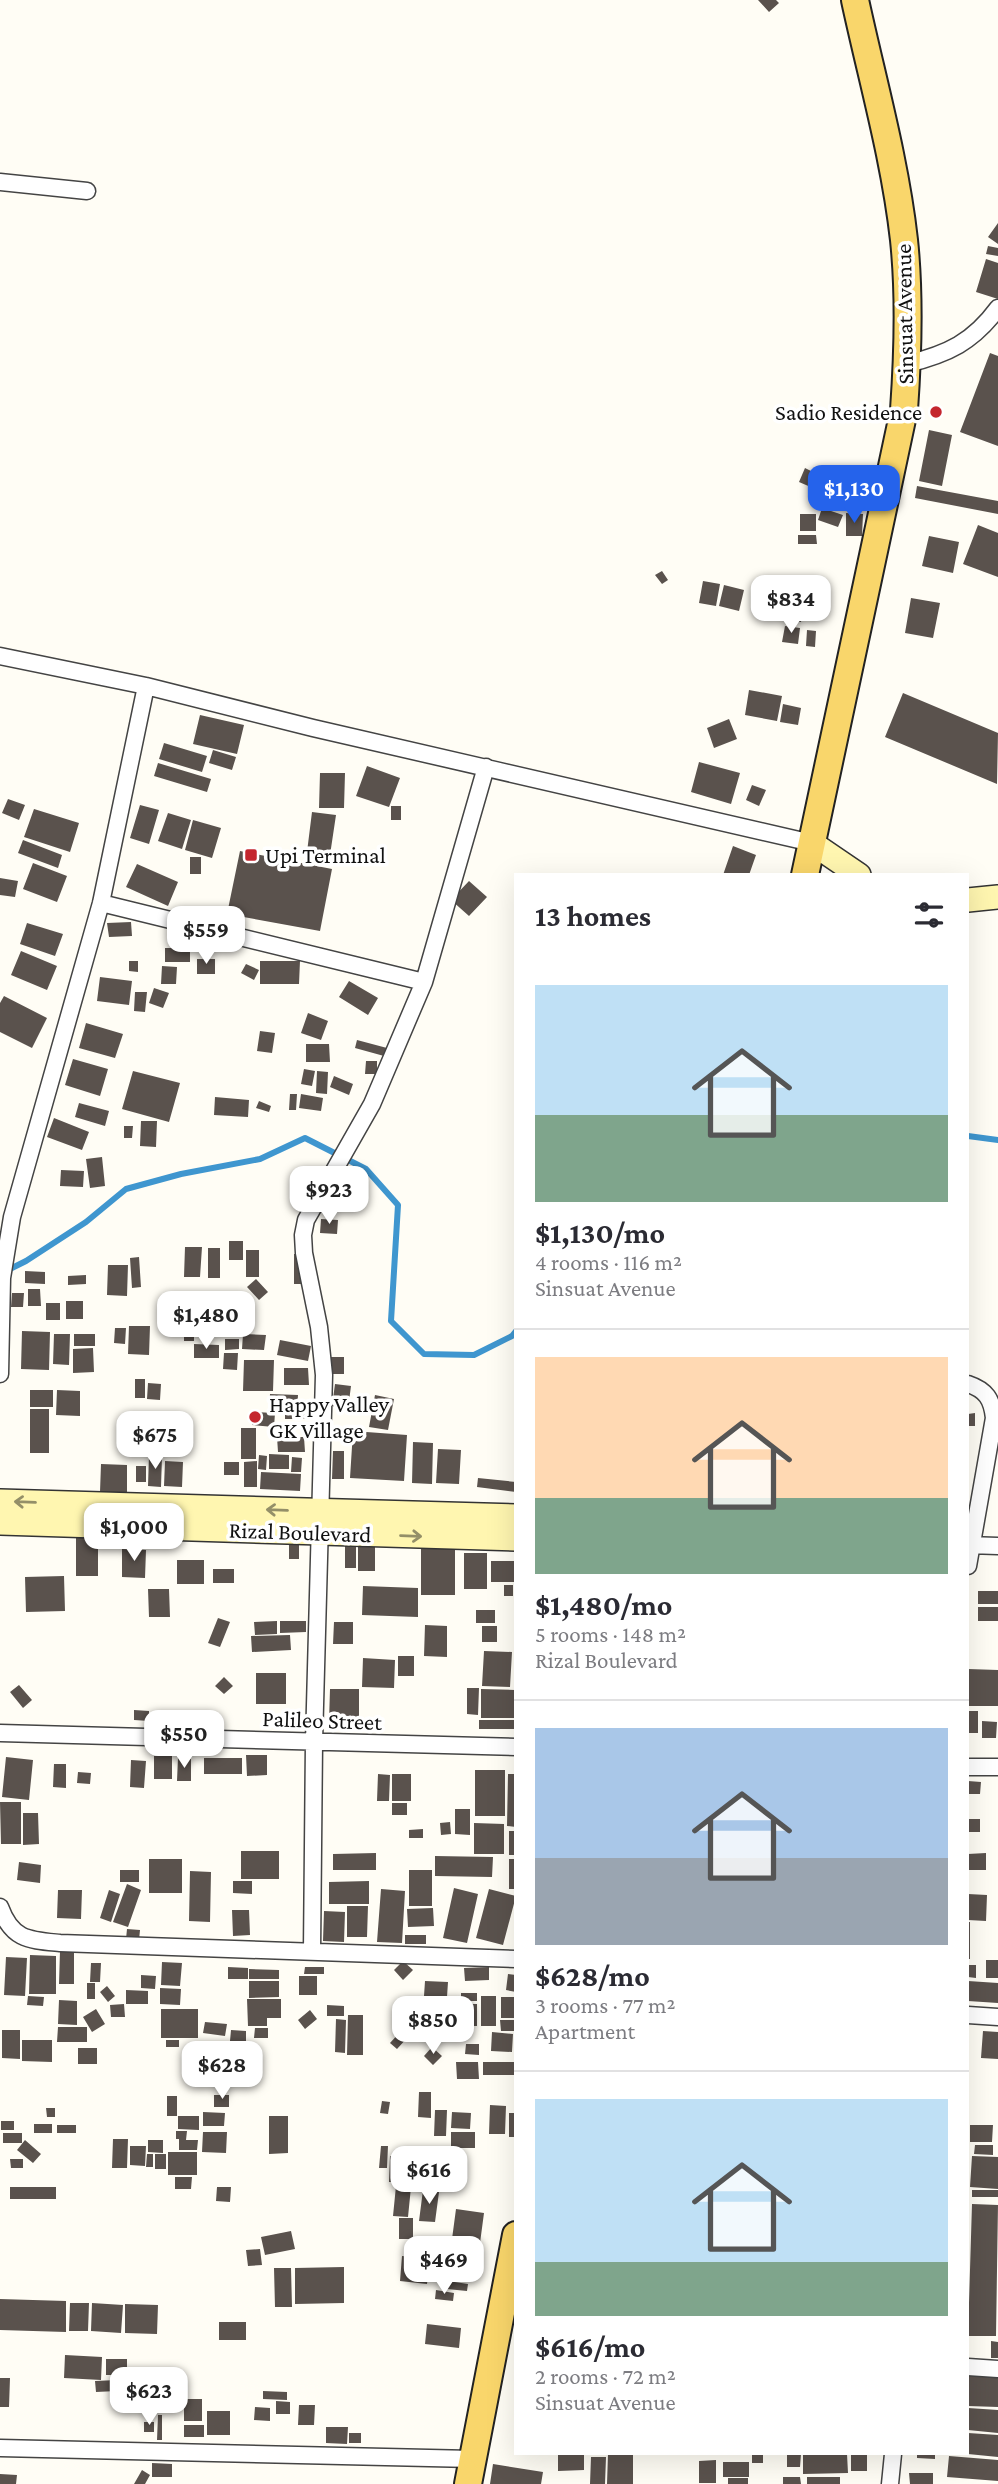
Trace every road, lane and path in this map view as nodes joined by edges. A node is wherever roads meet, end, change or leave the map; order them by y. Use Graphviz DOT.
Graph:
graph roads {
  1 [pos="855,0"];
  2 [pos="0,182"];
  3 [pos="87,191"];
  4 [pos="998,308"];
  5 [pos="907,364"];
  6 [pos="0,656"];
  7 [pos="146,686"];
  8 [pos="486,767"];
  9 [pos="812,843"];
  10 [pos="805,873"];
  11 [pos="856,873"];
  12 [pos="998,897"];
  13 [pos="969,900"];
  14 [pos="101,903"];
  15 [pos="424,982"];
  16 [pos="0,1329"];
  17 [pos="0,1374"];
  18 [pos="969,1384"];
  19 [pos="0,1501"];
  20 [pos="514,1516"];
  21 [pos="321,1522"];
  22 [pos="0,1523"];
  23 [pos="514,1539"];
  24 [pos="969,1545"];
  25 [pos="998,1546"];
  26 [pos="0,1733"];
  27 [pos="314,1742"];
  28 [pos="514,1747"];
  29 [pos="969,1767"];
  30 [pos="998,1767"];
  31 [pos="0,1907"];
  32 [pos="312,1951"];
  33 [pos="514,1959"];
  34 [pos="969,2015"];
  35 [pos="998,2018"];
  36 [pos="514,2246"];
  37 [pos="969,2367"];
  38 [pos="998,2370"];
  39 [pos="0,2448"];
  40 [pos="893,2455"];
  41 [pos="471,2472"];
  42 [pos="890,2484"];
  1 -- 5 [label="main road, Sinsuat Avenue"];
  2 -- 3 [label="street"];
  4 -- 5 [label="street"];
  5 -- 9 [label="main road, Sinsuat Avenue"];
  6 -- 7 [label="street"];
  7 -- 8 [label="street"];
  7 -- 14 [label="street"];
  8 -- 9 [label="street"];
  8 -- 15 [label="street"];
  9 -- 10 [label="main road, Sinsuat Avenue"];
  9 -- 11 [label="main road"];
  12 -- 13 [label="main road"];
  14 -- 15 [label="street"];
  14 -- 16 [label="street"];
  15 -- 21 [label="street"];
  16 -- 17 [label="street"];
  18 -- 24 [label="street"];
  21 -- 19 [label="main road, Rizal Boulevard, one-way"];
  20 -- 21 [label="main road, Rizal Boulevard"];
  21 -- 22 [label="main road, Rizal Boulevard"];
  21 -- 23 [label="main road, Rizal Boulevard, one-way"];
  21 -- 27 [label="street"];
  24 -- 25 [label="street"];
  26 -- 27 [label="street, Palileo Street"];
  27 -- 28 [label="street, Palileo Street"];
  27 -- 32 [label="street"];
  29 -- 30 [label="street"];
  31 -- 32 [label="street"];
  32 -- 33 [label="street"];
  34 -- 35 [label="street"];
  36 -- 41 [label="main road"];
  37 -- 38 [label="street"];
  39 -- 41 [label="street"];
  40 -- 42 [label="street"];
}
